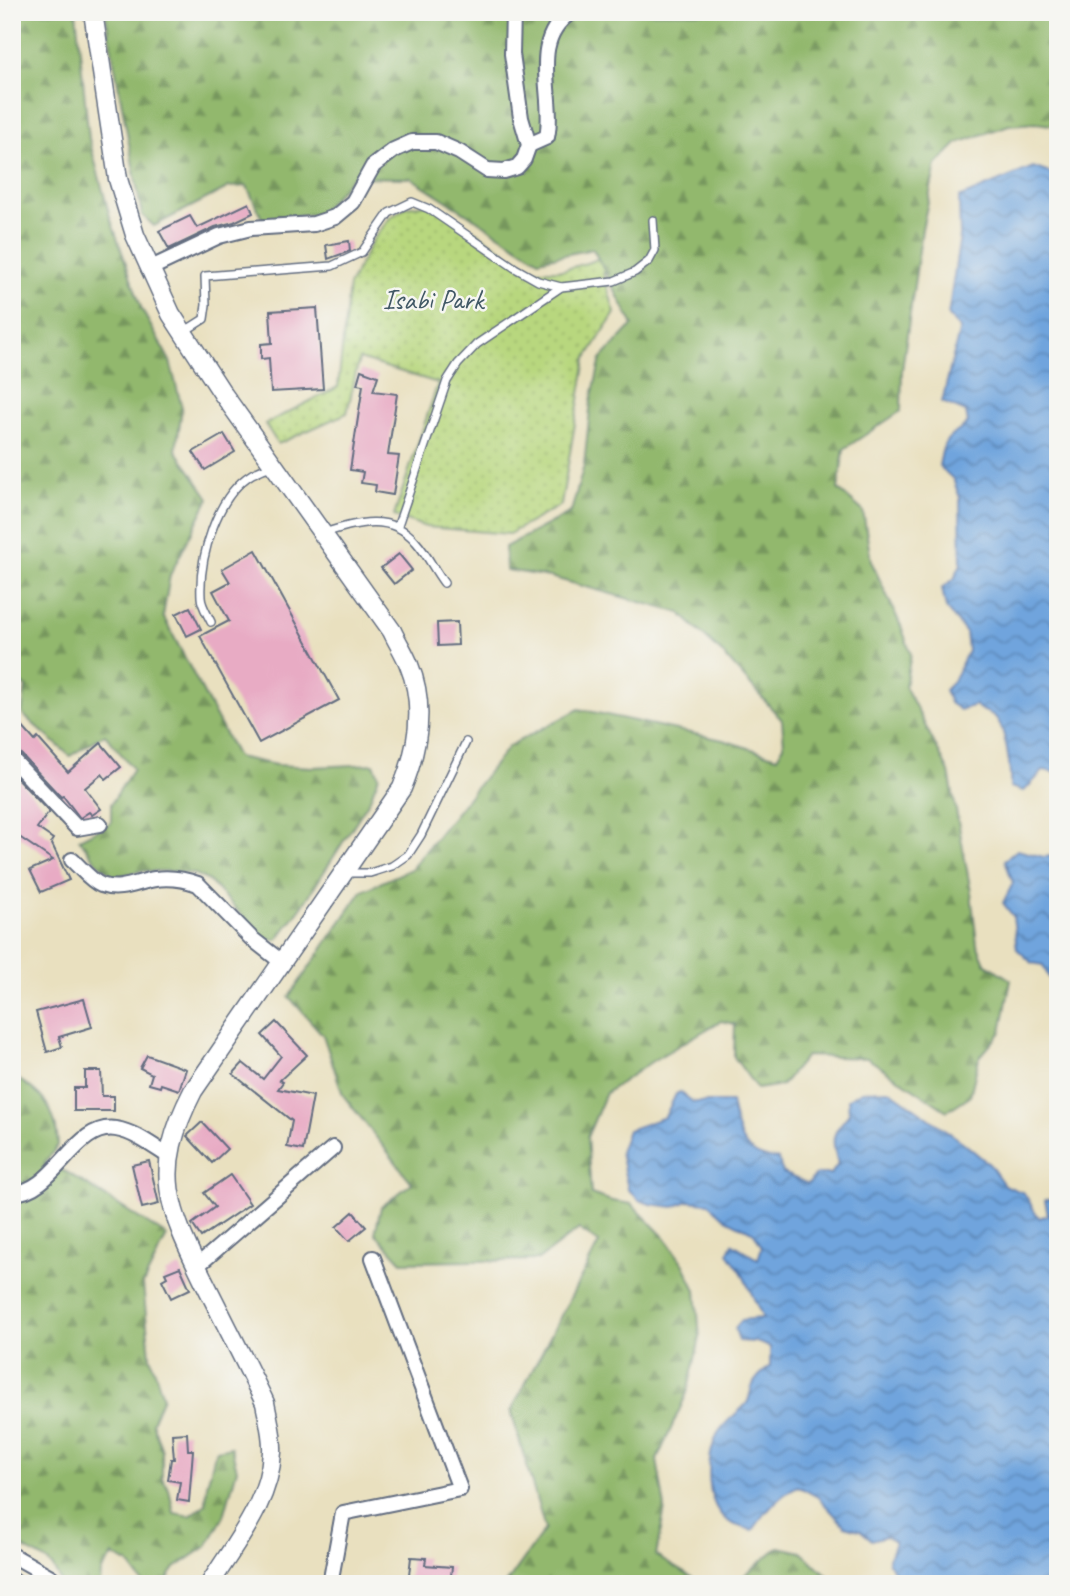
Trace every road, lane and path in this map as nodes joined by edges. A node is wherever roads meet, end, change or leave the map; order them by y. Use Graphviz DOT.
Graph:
graph roads {
  1 [pos="93,12"];
  2 [pos="513,12"];
  3 [pos="570,12"];
  4 [pos="529,145"];
  5 [pos="653,220"];
  6 [pos="149,269"];
  7 [pos="561,287"];
  8 [pos="181,333"];
  9 [pos="272,465"];
  10 [pos="398,525"];
  11 [pos="323,534"];
  12 [pos="444,583"];
  13 [pos="211,622"];
  14 [pos="466,742"];
  15 [pos="12,759"];
  16 [pos="100,824"];
  17 [pos="72,860"];
  18 [pos="345,873"];
  19 [pos="283,963"];
  20 [pos="333,1148"];
  21 [pos="170,1157"];
  22 [pos="12,1193"];
  23 [pos="373,1258"];
  24 [pos="197,1266"];
  25 [pos="12,1555"];
  26 [pos="12,1580"];
  27 [pos="17,1584"];
  28 [pos="51,1584"];
  29 [pos="210,1584"];
  30 [pos="330,1584"];
  1 -- 6 [label="street"];
  2 -- 4 [label="street"];
  3 -- 4 [label="street"];
  4 -- 6 [label="street"];
  5 -- 7 [label="lane"];
  6 -- 8 [label="street"];
  7 -- 8 [label="lane"];
  7 -- 10 [label="lane"];
  8 -- 9 [label="street"];
  9 -- 11 [label="street"];
  9 -- 13 [label="lane"];
  10 -- 11 [label="lane"];
  10 -- 12 [label="lane"];
  11 -- 18 [label="street"];
  14 -- 18 [label="lane"];
  15 -- 16 [label="street"];
  17 -- 19 [label="street"];
  18 -- 19 [label="street"];
  19 -- 21 [label="street"];
  20 -- 24 [label="street"];
  21 -- 22 [label="street"];
  21 -- 24 [label="street"];
  23 -- 30 [label="street"];
  24 -- 29 [label="street"];
  25 -- 28 [label="street"];
  26 -- 27 [label="street"];
}
